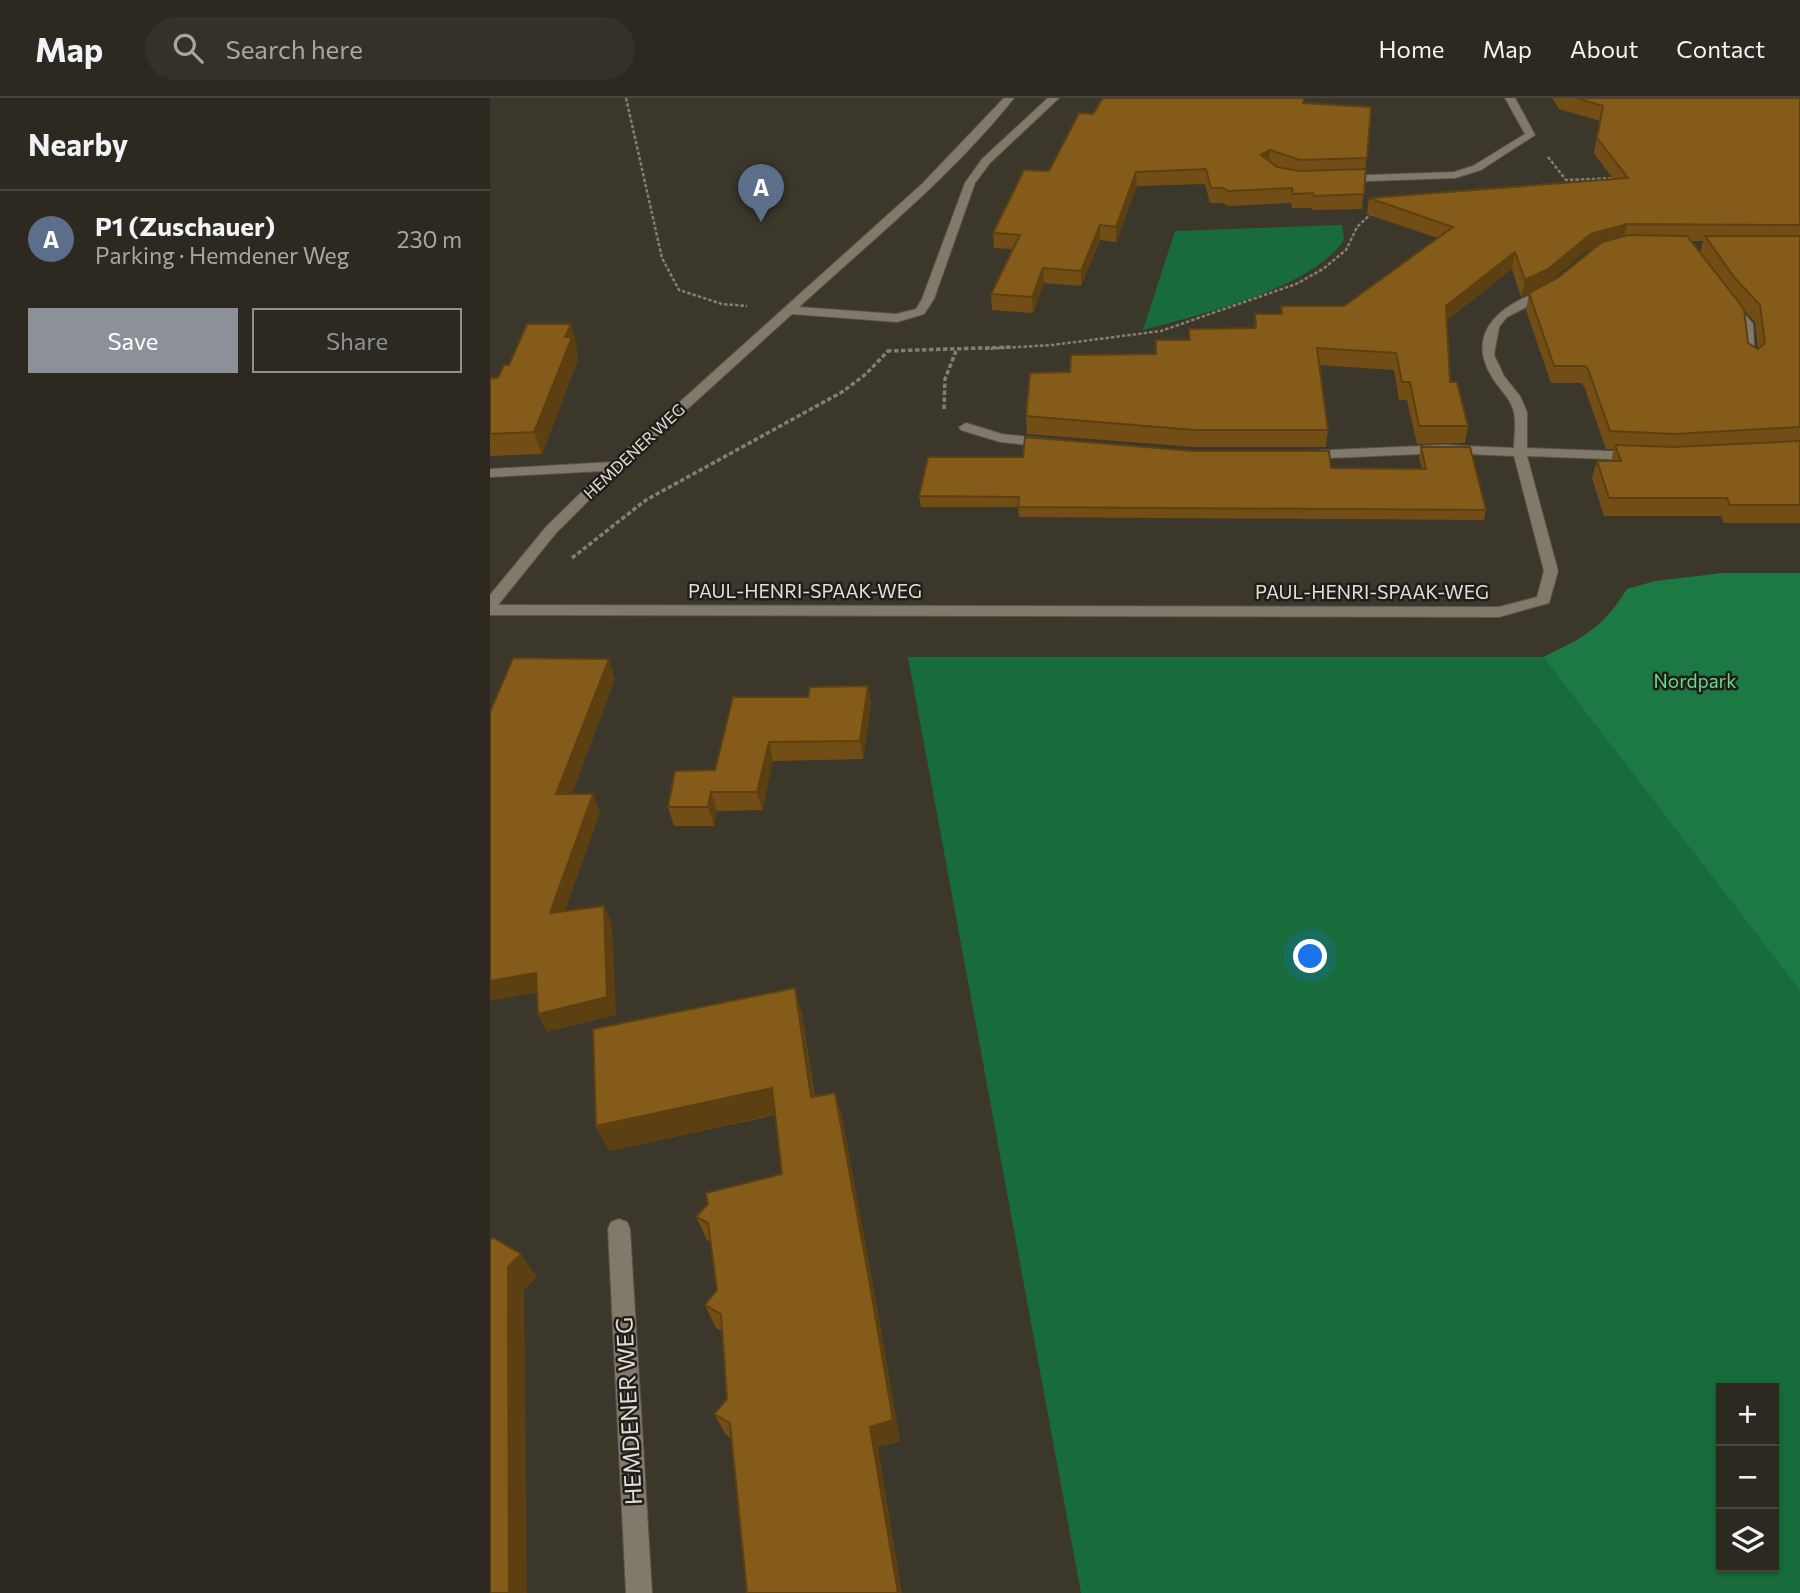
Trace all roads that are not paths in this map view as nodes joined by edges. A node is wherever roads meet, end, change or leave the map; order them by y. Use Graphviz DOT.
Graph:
graph roads {
  1 [pos="1009,98"];
  2 [pos="1054,98"];
  3 [pos="1510,98"];
  4 [pos="1332,179"];
  5 [pos="1557,284"];
  6 [pos="1723,297"];
  7 [pos="789,310"];
  8 [pos="1751,360"];
  9 [pos="966,427"];
  10 [pos="1070,444"];
  11 [pos="1520,454"];
  12 [pos="1289,455"];
  13 [pos="1655,457"];
  14 [pos="616,467"];
  15 [pos="490,473"];
  16 [pos="490,607"];
  17 [pos="619,1228"];
  18 [pos="639,1593"];
  1 -- 7 [label="street, HEMDENER WEG"];
  2 -- 7 [label="street"];
  3 -- 4 [label="street"];
  5 -- 11 [label="street"];
  6 -- 8 [label="street"];
  7 -- 14 [label="street, HEMDENER WEG"];
  9 -- 10 [label="street"];
  11 -- 12 [label="street"];
  11 -- 13 [label="street"];
  11 -- 16 [label="street, PAUL-HENRI-SPAAK-WEG"];
  14 -- 15 [label="street"];
  14 -- 16 [label="street, HEMDENER WEG"];
  17 -- 18 [label="street, HEMDENER WEG"];
}
